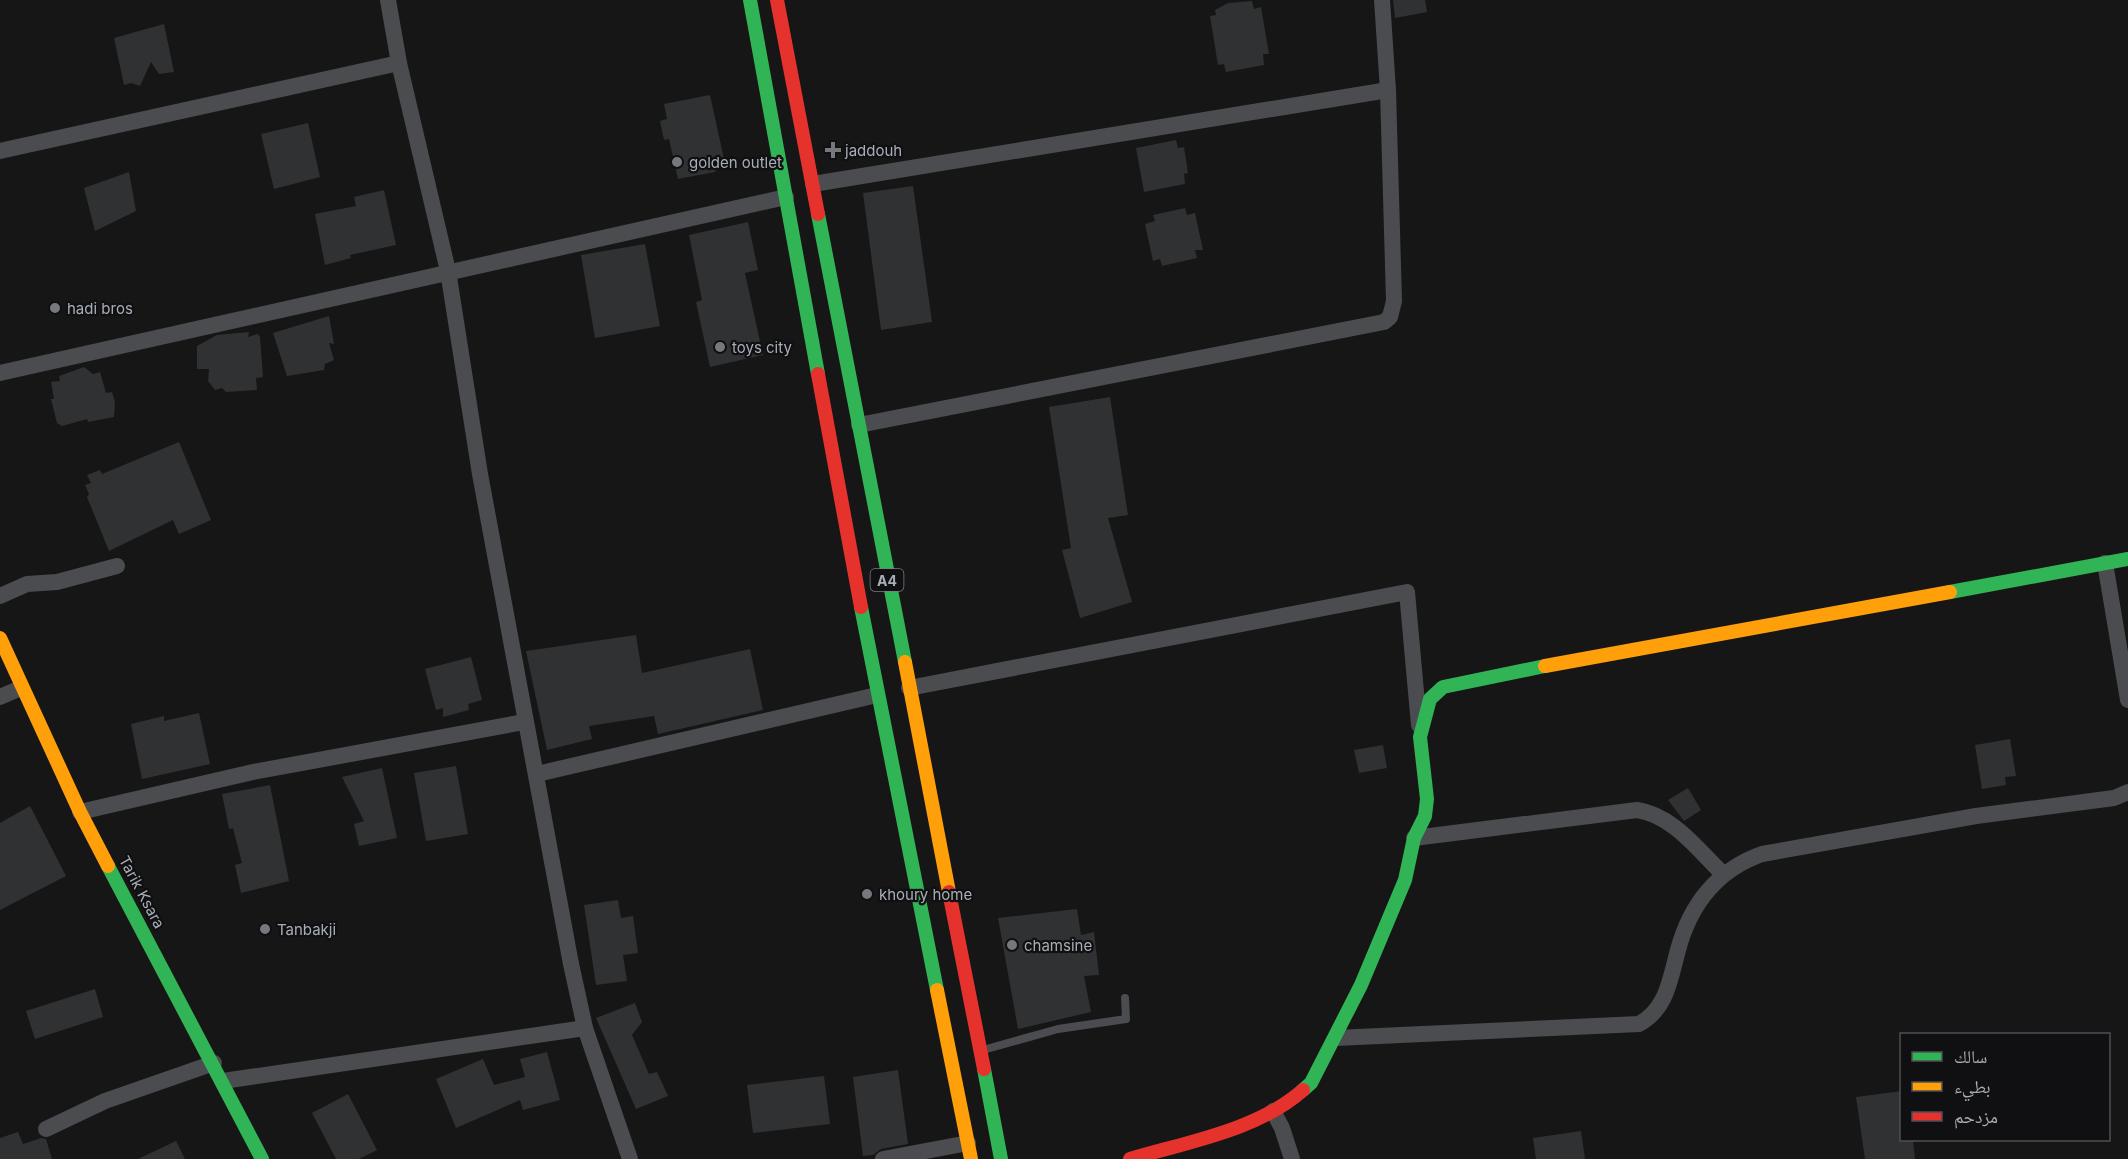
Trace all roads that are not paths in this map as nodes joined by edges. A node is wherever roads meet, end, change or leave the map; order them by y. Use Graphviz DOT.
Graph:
graph roads {
  1 [pos="388,0"];
  2 [pos="750,0"];
  3 [pos="777,0"];
  4 [pos="1382,0"];
  5 [pos="399,63"];
  6 [pos="1388,90"];
  7 [pos="0,151"];
  8 [pos="813,184"];
  9 [pos="786,196"];
  10 [pos="448,272"];
  11 [pos="0,373"];
  12 [pos="859,425"];
  13 [pos="2128,559"];
  14 [pos="2106,563"];
  15 [pos="117,566"];
  16 [pos="0,596"];
  17 [pos="0,638"];
  18 [pos="21,688"];
  19 [pos="909,688"];
  20 [pos="877,695"];
  21 [pos="0,697"];
  22 [pos="2128,700"];
  23 [pos="524,722"];
  24 [pos="1420,737"];
  25 [pos="537,774"];
  26 [pos="2128,792"];
  27 [pos="80,812"];
  28 [pos="1414,838"];
  29 [pos="1723,874"];
  30 [pos="1125,998"];
  31 [pos="585,1028"];
  32 [pos="1336,1038"];
  33 [pos="980,1051"];
  34 [pos="214,1063"];
  35 [pos="223,1081"];
  36 [pos="1273,1111"];
  37 [pos="46,1129"];
  38 [pos="969,1153"];
  39 [pos="262,1159"];
  40 [pos="630,1159"];
  41 [pos="883,1159"];
  42 [pos="1000,1159"];
  43 [pos="1130,1159"];
  44 [pos="1292,1159"];
  1 -- 5 [label="street"];
  2 -- 9 [label="main road, A4"];
  3 -- 8 [label="main road, A4"];
  4 -- 6 [label="street"];
  5 -- 7 [label="street"];
  5 -- 10 [label="street"];
  6 -- 8 [label="street"];
  6 -- 12 [label="street"];
  8 -- 12 [label="main road, A4"];
  9 -- 10 [label="street"];
  9 -- 20 [label="main road, A4"];
  10 -- 11 [label="street"];
  10 -- 23 [label="street"];
  12 -- 19 [label="main road, A4"];
  13 -- 14 [label="main road"];
  14 -- 22 [label="street"];
  14 -- 24 [label="main road"];
  15 -- 16 [label="street"];
  17 -- 18 [label="main road, Tarik Ksara"];
  18 -- 21 [label="street"];
  18 -- 27 [label="main road, Tarik Ksara"];
  19 -- 24 [label="street"];
  19 -- 33 [label="main road, A4"];
  20 -- 25 [label="street"];
  20 -- 38 [label="main road, A4"];
  23 -- 25 [label="street"];
  23 -- 27 [label="street"];
  24 -- 28 [label="main road"];
  25 -- 31 [label="street"];
  26 -- 29 [label="street"];
  27 -- 34 [label="main road, Tarik Ksara"];
  28 -- 29 [label="street"];
  28 -- 32 [label="main road"];
  29 -- 32 [label="street"];
  30 -- 33 [label="lane"];
  31 -- 35 [label="street"];
  31 -- 40 [label="street"];
  32 -- 36 [label="main road"];
  33 -- 42 [label="main road, A4"];
  34 -- 35 [label="main road, Tarik Ksara"];
  34 -- 37 [label="street"];
  35 -- 39 [label="main road, Tarik Ksara"];
  36 -- 43 [label="main road"];
  36 -- 44 [label="street"];
  38 -- 41 [label="street"];
}
